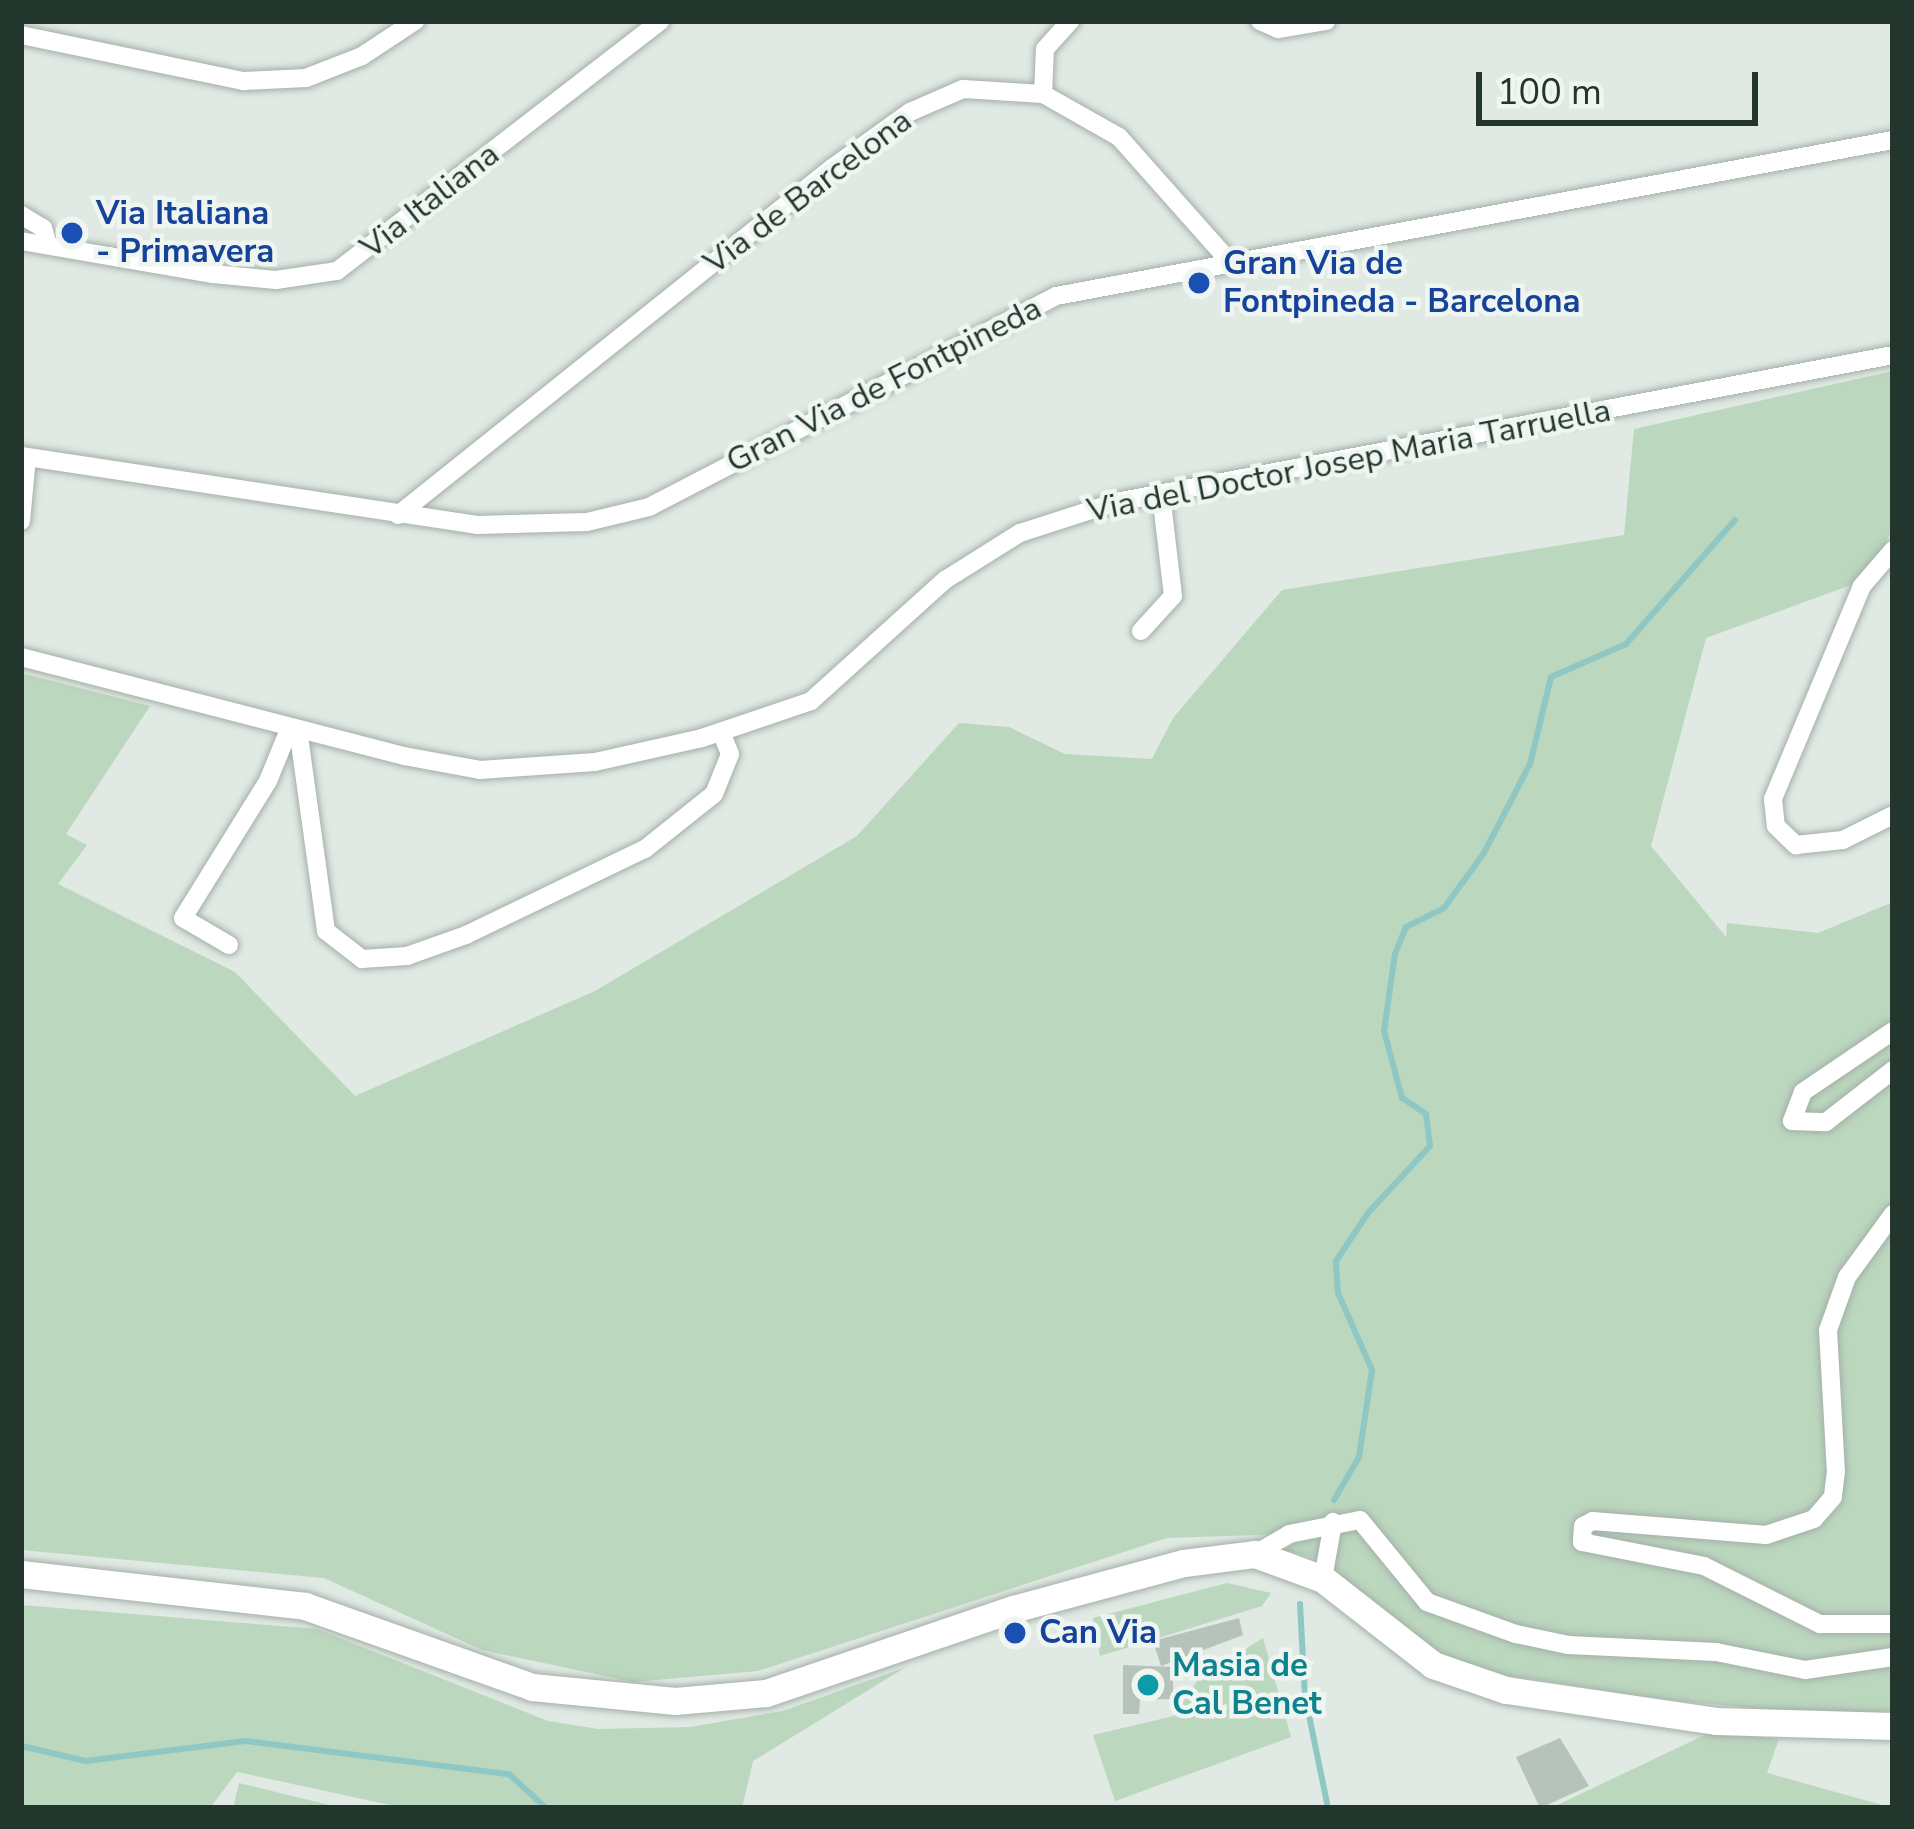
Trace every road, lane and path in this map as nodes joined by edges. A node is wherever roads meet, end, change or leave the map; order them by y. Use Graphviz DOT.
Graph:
graph roads {
  1 [pos="416,21"];
  2 [pos="661,21"];
  3 [pos="1070,21"];
  4 [pos="1260,21"];
  5 [pos="1326,21"];
  6 [pos="21,35"];
  7 [pos="1043,94"];
  8 [pos="1893,140"];
  9 [pos="21,215"];
  10 [pos="21,242"];
  11 [pos="48,245"];
  12 [pos="1230,262"];
  13 [pos="1893,355"];
  14 [pos="24,457"];
  15 [pos="1161,494"];
  16 [pos="398,515"];
  17 [pos="21,521"];
  18 [pos="1893,550"];
  19 [pos="1141,631"];
  20 [pos="21,657"];
  21 [pos="294,728"];
  22 [pos="721,732"];
  23 [pos="1893,814"];
  24 [pos="229,945"];
  25 [pos="1893,1031"];
  26 [pos="1893,1070"];
  27 [pos="1893,1214"];
  28 [pos="1333,1522"];
  29 [pos="1255,1554"];
  30 [pos="21,1574"];
  31 [pos="1323,1579"];
  32 [pos="1893,1624"];
  33 [pos="1893,1657"];
  34 [pos="1893,1726"];
  1 -- 6 [label="street"];
  2 -- 11 [label="street, Via Italiana"];
  3 -- 7 [label="street"];
  4 -- 5 [label="street"];
  7 -- 12 [label="street, Via de Barcelona"];
  7 -- 16 [label="street, Via de Barcelona"];
  8 -- 12 [label="street, Gran Via de Fontpineda"];
  9 -- 11 [label="street"];
  10 -- 11 [label="street, Via Italiana"];
  12 -- 16 [label="street, Gran Via de Fontpineda"];
  13 -- 15 [label="street, Via del Doctor Josep Maria Tarruella"];
  14 -- 16 [label="street, Gran Via de Fontpineda"];
  14 -- 17 [label="street"];
  15 -- 19 [label="street"];
  15 -- 22 [label="street, Via del Doctor Josep Maria Tarruella"];
  18 -- 23 [label="street"];
  20 -- 21 [label="street, Via del Doctor Josep Maria Tarruella"];
  21 -- 22 [label="street, Via del Doctor Josep Maria Tarruella"];
  21 -- 22 [label="street"];
  21 -- 24 [label="street"];
  25 -- 26 [label="street"];
  27 -- 32 [label="street"];
  28 -- 29 [label="street"];
  28 -- 31 [label="street"];
  28 -- 33 [label="street"];
  29 -- 30 [label="main road"];
  29 -- 31 [label="main road"];
  31 -- 34 [label="main road"];
}
